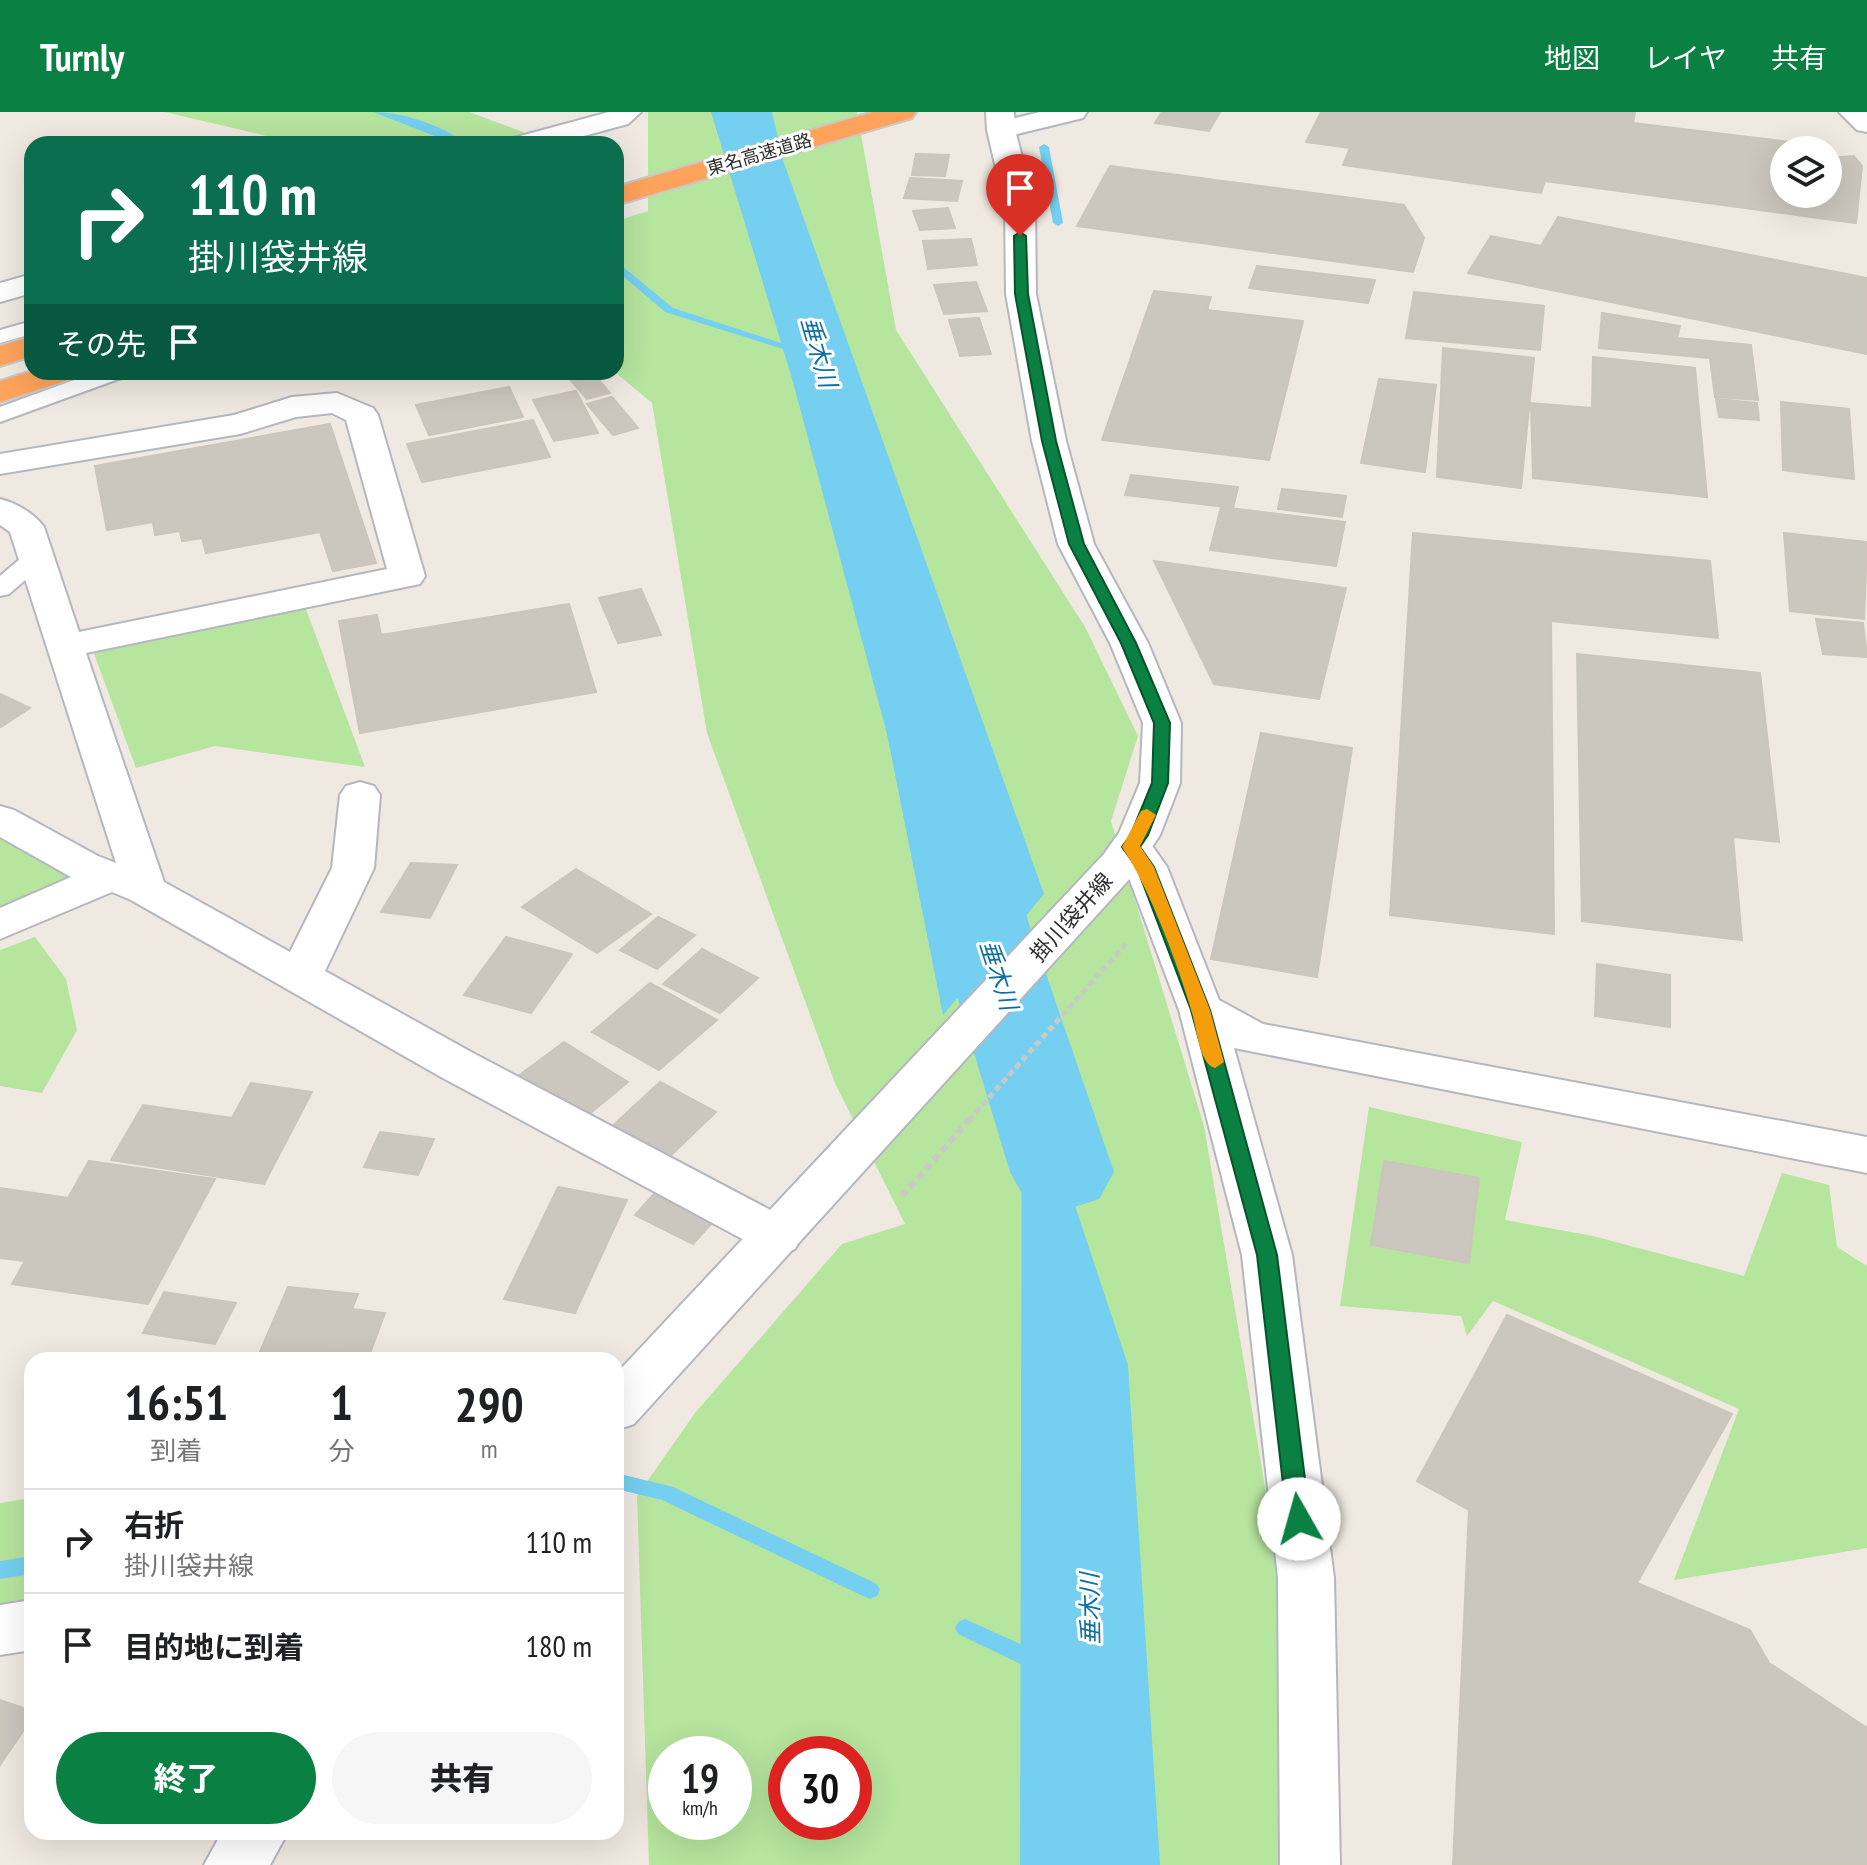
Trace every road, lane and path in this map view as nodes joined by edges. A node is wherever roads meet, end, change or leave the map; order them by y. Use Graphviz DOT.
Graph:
graph roads {
  1 [pos="627,112"];
  2 [pos="902,112"];
  3 [pos="1073,112"];
  4 [pos="1853,112"];
  5 [pos="1000,121"];
  6 [pos="1867,124"];
  7 [pos="552,136"];
  8 [pos="624,194"];
  9 [pos="24,286"];
  10 [pos="0,293"];
  11 [pos="24,330"];
  12 [pos="0,337"];
  13 [pos="24,348"];
  14 [pos="0,356"];
  15 [pos="36,380"];
  16 [pos="94,380"];
  17 [pos="0,392"];
  18 [pos="0,415"];
  19 [pos="0,464"];
  20 [pos="0,509"];
  21 [pos="36,558"];
  22 [pos="0,589"];
  23 [pos="66,646"];
  24 [pos="360,795"];
  25 [pos="0,819"];
  26 [pos="1125,856"];
  27 [pos="130,884"];
  28 [pos="0,925"];
  29 [pos="1135,934"];
  30 [pos="300,977"];
  31 [pos="1201,1010"];
  32 [pos="1867,1155"];
  33 [pos="902,1196"];
  34 [pos="778,1236"];
  35 [pos="624,1400"];
  36 [pos="24,1626"];
  37 [pos="0,1630"];
  38 [pos="252,1840"];
  39 [pos="234,1865"];
  40 [pos="1310,1865"];
  1 -- 7 [label="street"];
  2 -- 8 [label="highway, 東名高速道路"];
  3 -- 5 [label="street"];
  4 -- 6 [label="street"];
  5 -- 26 [label="street, 掛川袋井線"];
  9 -- 10 [label="street"];
  11 -- 12 [label="lane"];
  13 -- 14 [label="highway"];
  15 -- 17 [label="highway"];
  16 -- 18 [label="lane"];
  19 -- 23 [label="street"];
  20 -- 21 [label="street"];
  21 -- 22 [label="lane"];
  21 -- 23 [label="street"];
  23 -- 27 [label="street"];
  24 -- 30 [label="street"];
  25 -- 27 [label="street"];
  26 -- 31 [label="street"];
  26 -- 34 [label="street, 掛川袋井線"];
  27 -- 28 [label="street"];
  27 -- 30 [label="street"];
  29 -- 33 [label="path"];
  30 -- 34 [label="street"];
  31 -- 32 [label="street"];
  31 -- 40 [label="street"];
  34 -- 35 [label="street, 掛川袋井線"];
  36 -- 37 [label="street"];
  38 -- 39 [label="street"];
}
